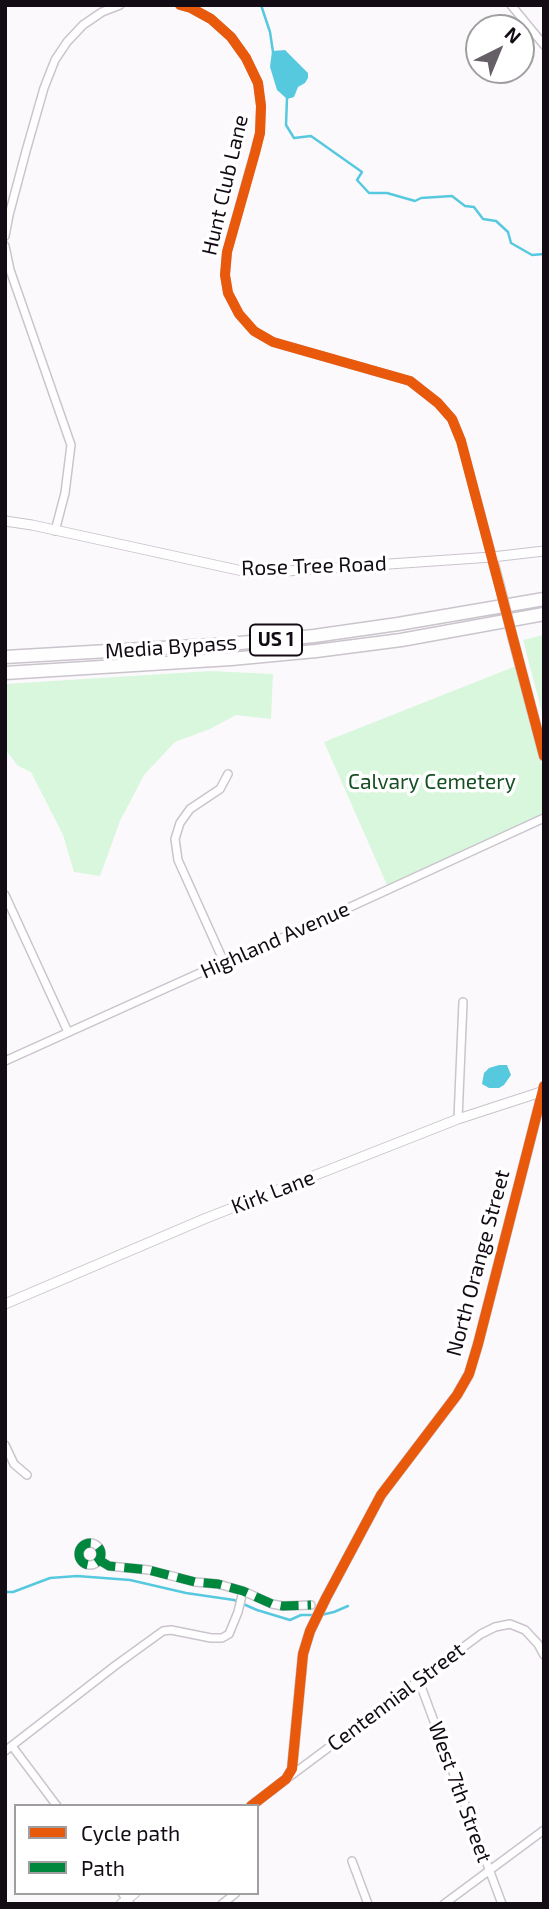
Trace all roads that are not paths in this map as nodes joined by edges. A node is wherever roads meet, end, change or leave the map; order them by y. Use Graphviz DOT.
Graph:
graph roads {
  1 [pos="120,5"];
  2 [pos="511,5"];
  3 [pos="183,6"];
  4 [pos="101,9"];
  5 [pos="544,45"];
  6 [pos="5,236"];
  7 [pos="5,246"];
  8 [pos="5,521"];
  9 [pos="55,531"];
  10 [pos="544,551"];
  11 [pos="492,557"];
  12 [pos="544,598"];
  13 [pos="544,614"];
  14 [pos="5,657"];
  15 [pos="5,673"];
  16 [pos="544,756"];
  17 [pos="228,774"];
  18 [pos="544,818"];
  19 [pos="5,895"];
  20 [pos="223,962"];
  21 [pos="463,1002"];
  22 [pos="68,1032"];
  23 [pos="5,1061"];
  24 [pos="543,1089"];
  25 [pos="458,1119"];
  26 [pos="5,1304"];
  27 [pos="5,1445"];
  28 [pos="27,1475"];
  29 [pos="99,1560"];
  30 [pos="242,1595"];
  31 [pos="312,1605"];
  32 [pos="544,1655"];
  33 [pos="419,1681"];
  34 [pos="9,1748"];
  35 [pos="286,1779"];
  36 [pos="55,1804"];
  37 [pos="254,1804"];
  38 [pos="544,1830"];
  39 [pos="352,1861"];
  40 [pos="489,1869"];
  41 [pos="368,1904"];
  42 [pos="444,1904"];
  43 [pos="502,1904"];
  1 -- 4 [label="street"];
  2 -- 5 [label="street"];
  3 -- 11 [label="street, Hunt Club Lane"];
  4 -- 6 [label="street"];
  7 -- 9 [label="street"];
  8 -- 9 [label="street, Rose Tree Road"];
  9 -- 11 [label="street, Rose Tree Road"];
  10 -- 11 [label="street, Rose Tree Road"];
  11 -- 16 [label="street, bridge"];
  12 -- 14 [label="highway, Media Bypass / US 1"];
  13 -- 15 [label="highway, Media Bypass / US 1"];
  17 -- 20 [label="street"];
  18 -- 20 [label="street, Highland Avenue"];
  19 -- 22 [label="street"];
  20 -- 22 [label="street, Highland Avenue"];
  21 -- 25 [label="street"];
  22 -- 23 [label="street, Highland Avenue"];
  24 -- 25 [label="street, Kirk Lane"];
  24 -- 35 [label="street, North Orange Street"];
  25 -- 26 [label="street, Kirk Lane"];
  27 -- 28 [label="street"];
  29 -- 30 [label="street"];
  30 -- 31 [label="street"];
  30 -- 34 [label="street"];
  32 -- 33 [label="street, Centennial Street"];
  33 -- 35 [label="street, Centennial Street"];
  33 -- 40 [label="street, West 7th Street"];
  34 -- 36 [label="street"];
  35 -- 37 [label="street"];
  38 -- 40 [label="street"];
  39 -- 41 [label="street"];
  40 -- 42 [label="street"];
  40 -- 43 [label="street, West 7th Street"];
}
